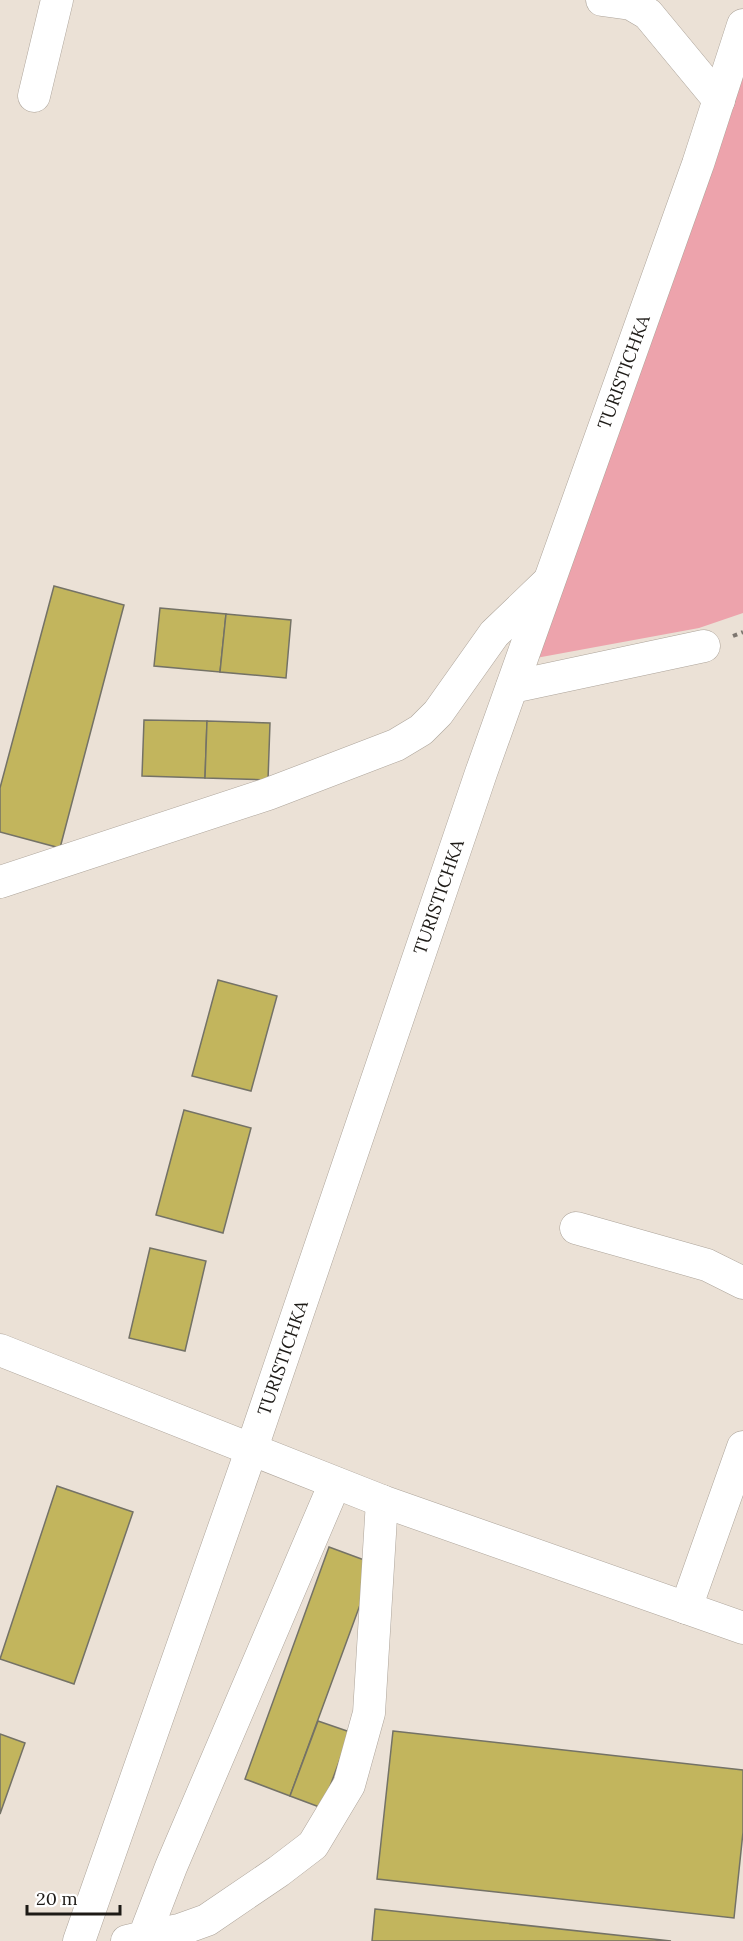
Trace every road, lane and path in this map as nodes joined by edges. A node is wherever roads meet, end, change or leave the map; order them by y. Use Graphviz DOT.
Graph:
graph roads {
  1 [pos="57,0"];
  2 [pos="602,0"];
  3 [pos="743,25"];
  4 [pos="34,96"];
  5 [pos="719,100"];
  6 [pos="550,581"];
  7 [pos="705,646"];
  8 [pos="512,687"];
  9 [pos="0,882"];
  10 [pos="576,1228"];
  11 [pos="743,1283"];
  12 [pos="0,1350"];
  13 [pos="743,1447"];
  14 [pos="252,1448"];
  15 [pos="335,1483"];
  16 [pos="382,1501"];
  17 [pos="686,1608"];
  18 [pos="743,1628"];
  19 [pos="135,1939"];
  20 [pos="79,1941"];
  1 -- 4 [label="street"];
  2 -- 5 [label="street"];
  3 -- 5 [label="street, TURISTICHKA"];
  5 -- 6 [label="street, TURISTICHKA"];
  6 -- 8 [label="street, TURISTICHKA"];
  6 -- 9 [label="street"];
  7 -- 8 [label="street"];
  8 -- 14 [label="street, TURISTICHKA"];
  10 -- 11 [label="street"];
  12 -- 14 [label="street"];
  13 -- 17 [label="street"];
  14 -- 15 [label="street"];
  14 -- 20 [label="street, TURISTICHKA"];
  15 -- 16 [label="street"];
  15 -- 19 [label="street"];
  16 -- 17 [label="street"];
  16 -- 19 [label="street"];
  17 -- 18 [label="street"];
}
